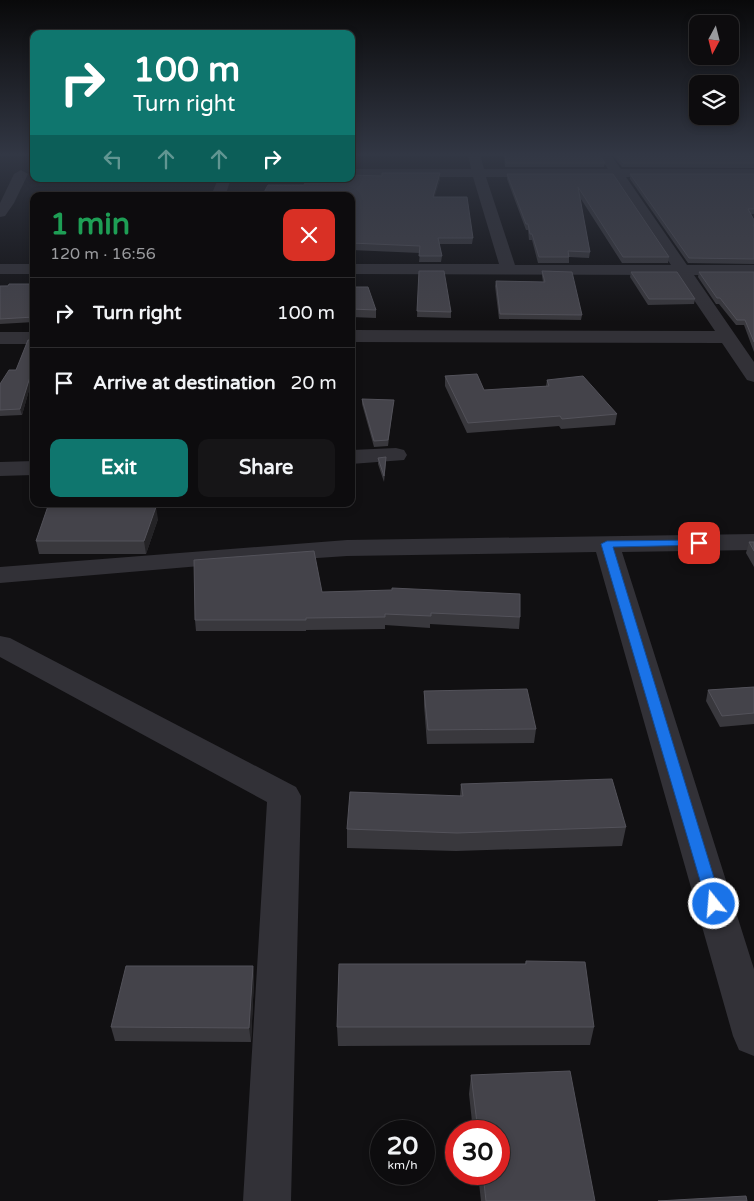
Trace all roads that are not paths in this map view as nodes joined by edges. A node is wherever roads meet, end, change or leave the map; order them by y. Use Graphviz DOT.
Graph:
graph roads {
  1 [pos="490,210"];
  2 [pos="642,210"];
  3 [pos="0,269"];
  4 [pos="30,269"];
  5 [pos="355,269"];
  6 [pos="508,269"];
  7 [pos="682,270"];
  8 [pos="754,270"];
  9 [pos="355,336"];
  10 [pos="728,337"];
  11 [pos="0,338"];
  12 [pos="30,338"];
  13 [pos="754,376"];
  14 [pos="396,455"];
  15 [pos="355,457"];
  16 [pos="30,468"];
  17 [pos="0,469"];
  18 [pos="754,542"];
  19 [pos="607,544"];
  20 [pos="0,576"];
  21 [pos="0,645"];
  22 [pos="754,1036"];
  23 [pos="267,1201"];
  1 -- 6 [label="street"];
  2 -- 7 [label="street"];
  3 -- 4 [label="street"];
  5 -- 6 [label="street"];
  6 -- 7 [label="street"];
  7 -- 8 [label="street"];
  7 -- 10 [label="street"];
  9 -- 10 [label="street"];
  10 -- 13 [label="street"];
  11 -- 12 [label="street"];
  14 -- 15 [label="street"];
  16 -- 17 [label="street"];
  18 -- 19 [label="street"];
  19 -- 20 [label="street"];
  19 -- 22 [label="street"];
  21 -- 23 [label="street"];
}
